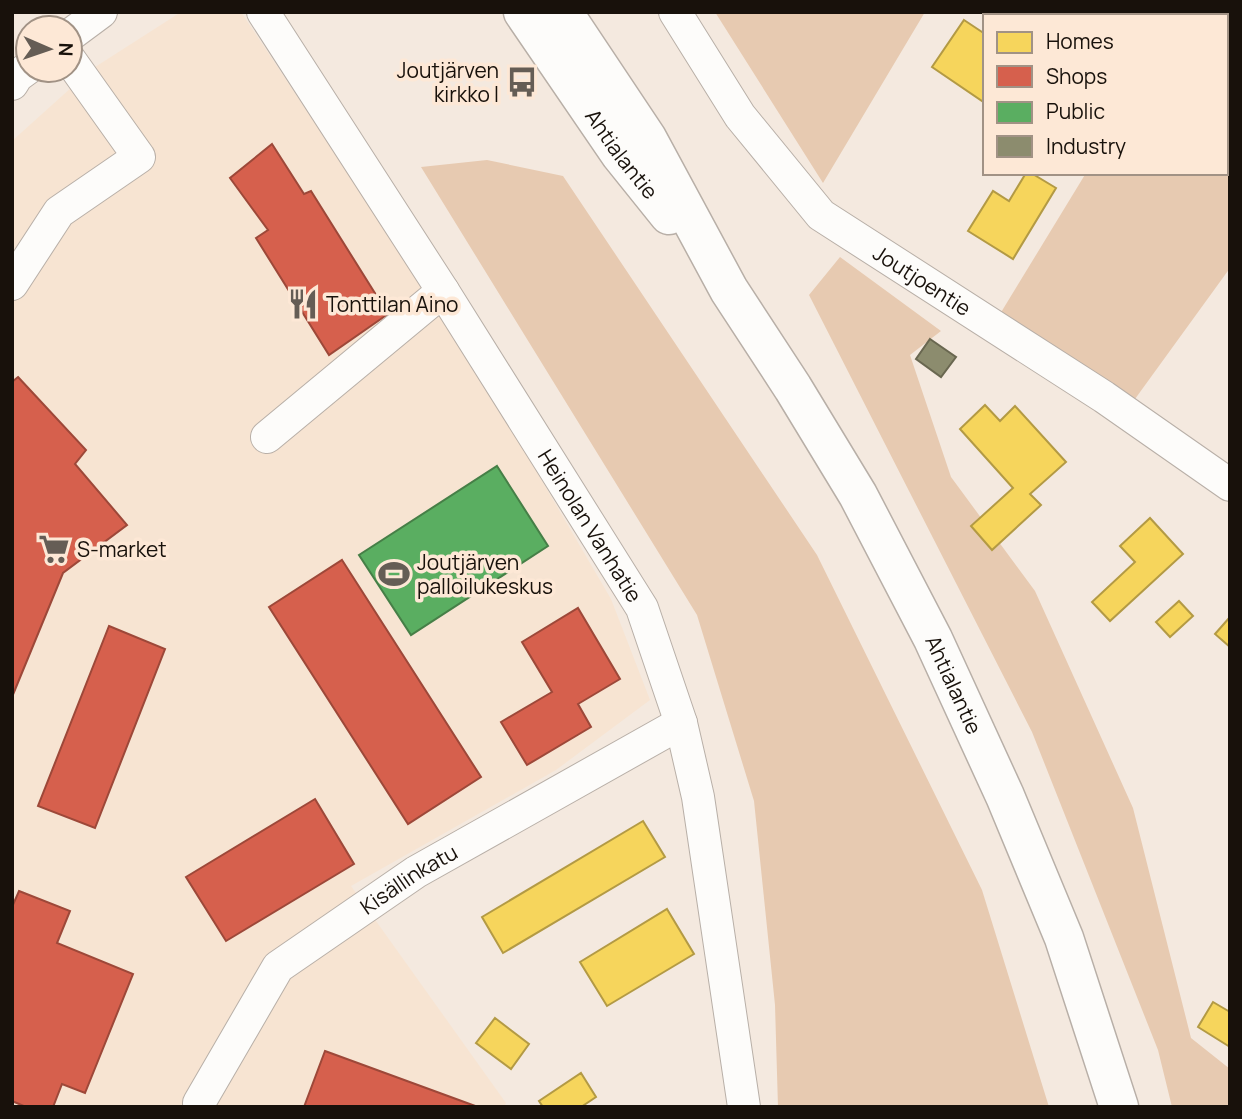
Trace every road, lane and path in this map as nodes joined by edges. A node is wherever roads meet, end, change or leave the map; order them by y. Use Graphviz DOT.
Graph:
graph roads {
  1 [pos="101,12"];
  2 [pos="263,12"];
  3 [pos="523,12"];
  4 [pos="563,12"];
  5 [pos="675,12"];
  6 [pos="84,25"];
  7 [pos="84,80"];
  8 [pos="12,284"];
  9 [pos="729,290"];
  10 [pos="443,291"];
  11 [pos="267,437"];
  12 [pos="1230,485"];
  13 [pos="681,723"];
  14 [pos="199,1103"];
  15 [pos="744,1107"];
  16 [pos="1119,1107"];
  1 -- 6 [label="street"];
  2 -- 10 [label="street, Heinolan Vanhatie"];
  3 -- 9 [label="main road, Ahtialantie"];
  4 -- 9 [label="main road, Ahtialantie"];
  5 -- 12 [label="street, Joutjoentie"];
  7 -- 8 [label="street"];
  9 -- 16 [label="main road, Ahtialantie"];
  10 -- 11 [label="street"];
  10 -- 13 [label="street, Heinolan Vanhatie"];
  13 -- 14 [label="street, Kisällinkatu"];
  13 -- 15 [label="street, Heinolan Vanhatie"];
}
